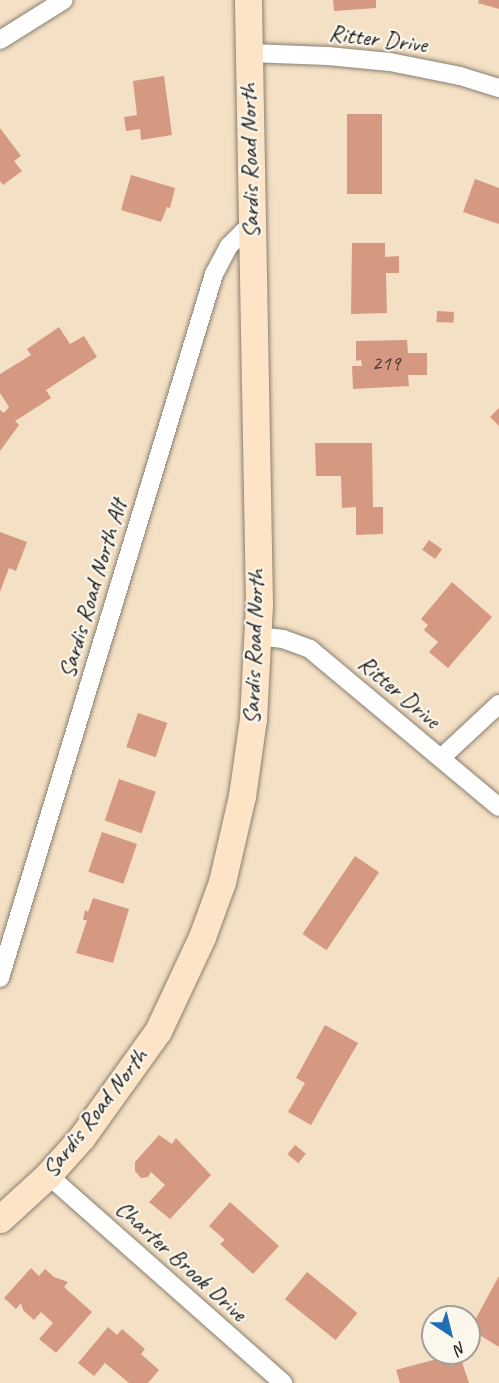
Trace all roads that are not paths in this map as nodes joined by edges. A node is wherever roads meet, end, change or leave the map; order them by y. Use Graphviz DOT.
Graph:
graph roads {
  1 [pos="64,0"];
  2 [pos="248,0"];
  3 [pos="0,40"];
  4 [pos="249,53"];
  5 [pos="499,88"];
  6 [pos="251,224"];
  7 [pos="258,636"];
  8 [pos="499,704"];
  9 [pos="441,758"];
  10 [pos="499,807"];
  11 [pos="0,978"];
  12 [pos="48,1175"];
  13 [pos="0,1219"];
  14 [pos="283,1383"];
  1 -- 3 [label="street"];
  2 -- 4 [label="street, Sardis Road North"];
  4 -- 5 [label="street, Ritter Drive"];
  4 -- 6 [label="street, Sardis Road North"];
  6 -- 7 [label="street, Sardis Road North"];
  6 -- 11 [label="street, Sardis Road North Alt"];
  7 -- 9 [label="street, Ritter Drive"];
  7 -- 12 [label="street, Sardis Road North"];
  8 -- 9 [label="street"];
  9 -- 10 [label="street, Ritter Drive"];
  12 -- 13 [label="street, Sardis Road North"];
  12 -- 14 [label="street, Charter Brook Drive"];
}
